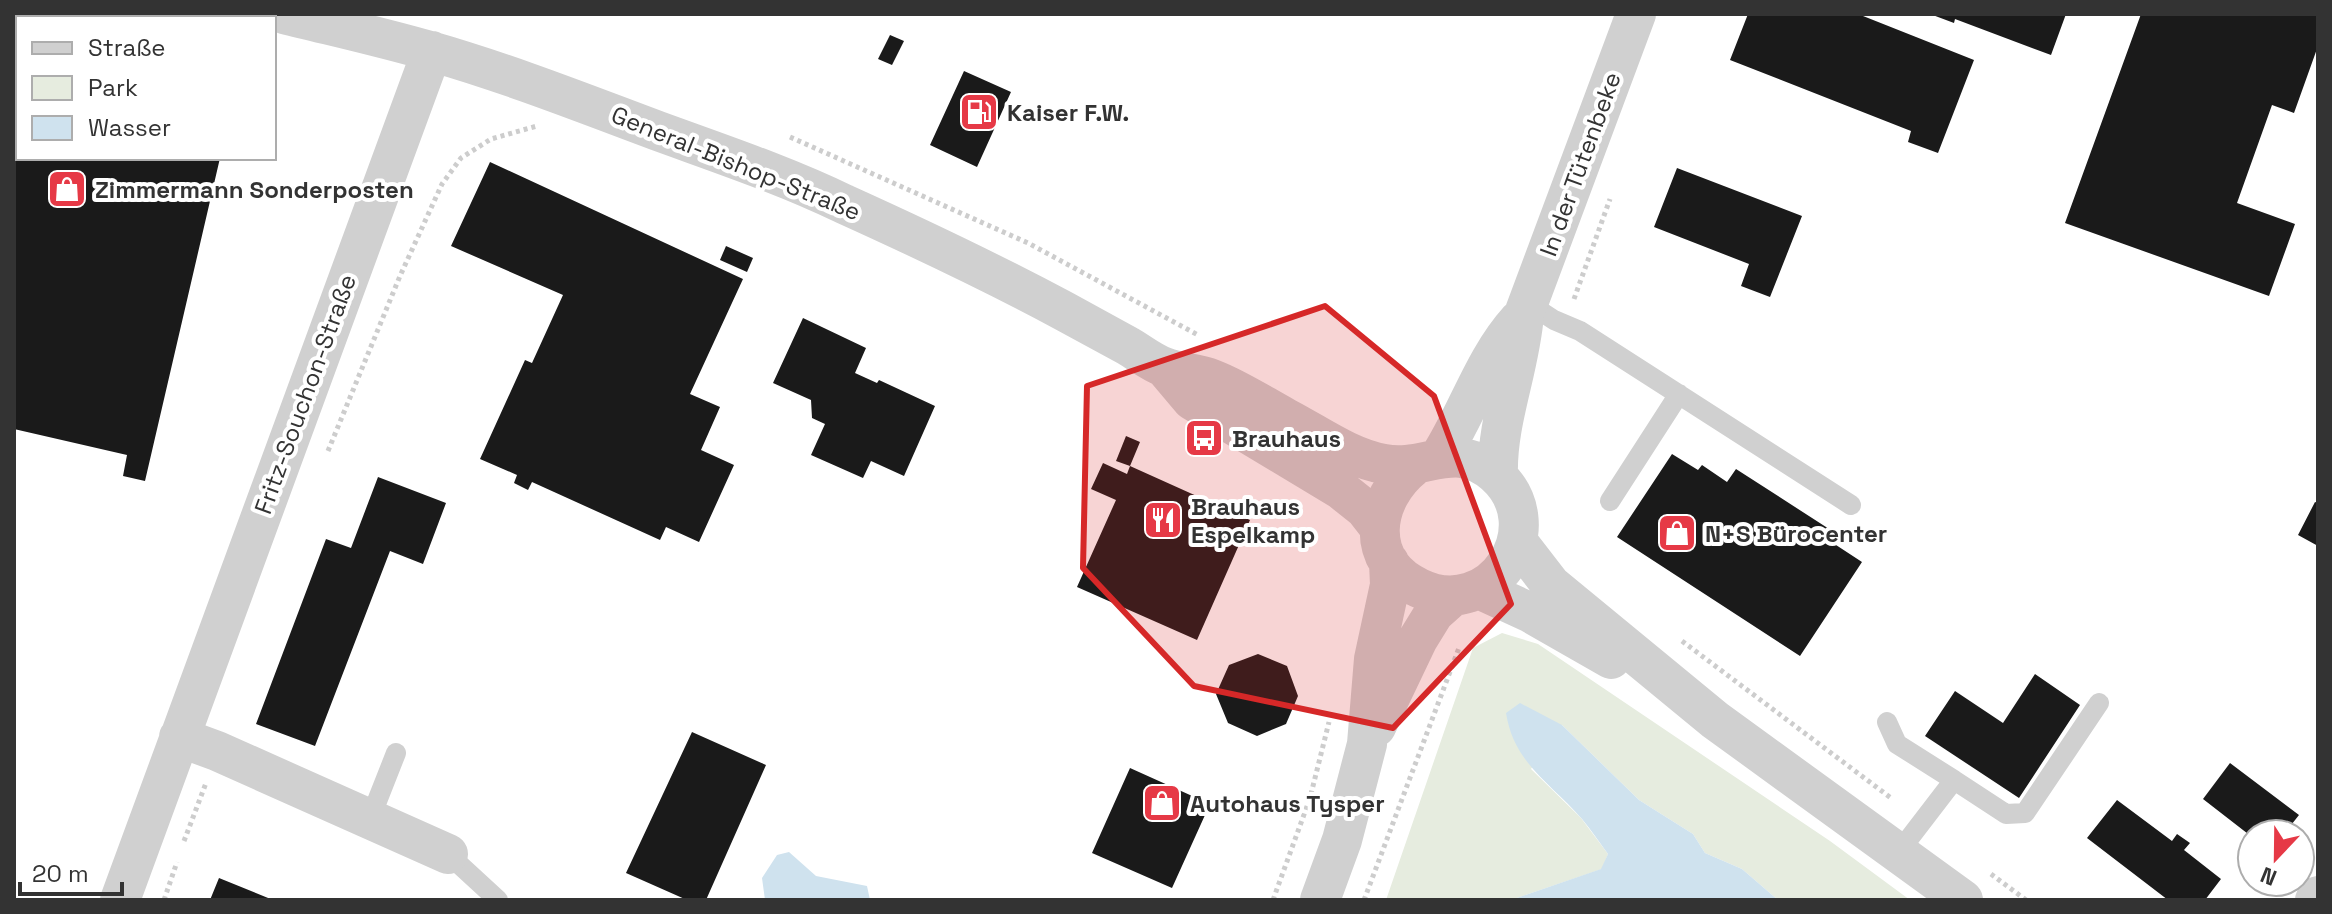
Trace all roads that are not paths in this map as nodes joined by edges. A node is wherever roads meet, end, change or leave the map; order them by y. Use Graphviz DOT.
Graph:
graph roads {
  1 [pos="1636,14"];
  2 [pos="297,16"];
  3 [pos="432,51"];
  4 [pos="1526,308"];
  5 [pos="1165,368"];
  6 [pos="1679,394"];
  7 [pos="1426,462"];
  8 [pos="1498,476"];
  9 [pos="1610,501"];
  10 [pos="1851,505"];
  11 [pos="1517,541"];
  12 [pos="1384,544"];
  13 [pos="1466,593"];
  14 [pos="2099,703"];
  15 [pos="1715,720"];
  16 [pos="1887,722"];
  17 [pos="179,737"];
  18 [pos="1367,744"];
  19 [pos="396,753"];
  20 [pos="1954,780"];
  21 [pos="370,819"];
  22 [pos="1898,853"];
  23 [pos="448,854"];
  24 [pos="1977,886"];
  25 [pos="120,900"];
  26 [pos="498,900"];
  27 [pos="1320,900"];
  1 -- 4 [label="street, In der Tütenbeke"];
  2 -- 3 [label="street, General-Bishop-Straße"];
  3 -- 5 [label="street, General-Bishop-Straße"];
  3 -- 17 [label="street, Fritz-Souchon-Straße"];
  4 -- 6 [label="lane"];
  4 -- 7 [label="street, In der Tütenbeke"];
  4 -- 8 [label="street, In der Tütenbeke"];
  5 -- 7 [label="street, General-Bishop-Straße"];
  5 -- 12 [label="street, General-Bishop-Straße"];
  6 -- 9 [label="lane"];
  6 -- 10 [label="lane"];
  7 -- 8 [label="street"];
  7 -- 12 [label="street"];
  8 -- 11 [label="street"];
  11 -- 13 [label="street"];
  11 -- 15 [label="street"];
  12 -- 13 [label="street"];
  12 -- 18 [label="street"];
  13 -- 15 [label="street"];
  13 -- 18 [label="street"];
  14 -- 20 [label="lane"];
  15 -- 22 [label="street"];
  16 -- 20 [label="lane"];
  17 -- 21 [label="street"];
  17 -- 25 [label="street, Fritz-Souchon-Straße"];
  18 -- 27 [label="street"];
  19 -- 21 [label="lane"];
  20 -- 22 [label="lane"];
  21 -- 23 [label="street"];
  22 -- 24 [label="street"];
  23 -- 26 [label="lane"];
}
